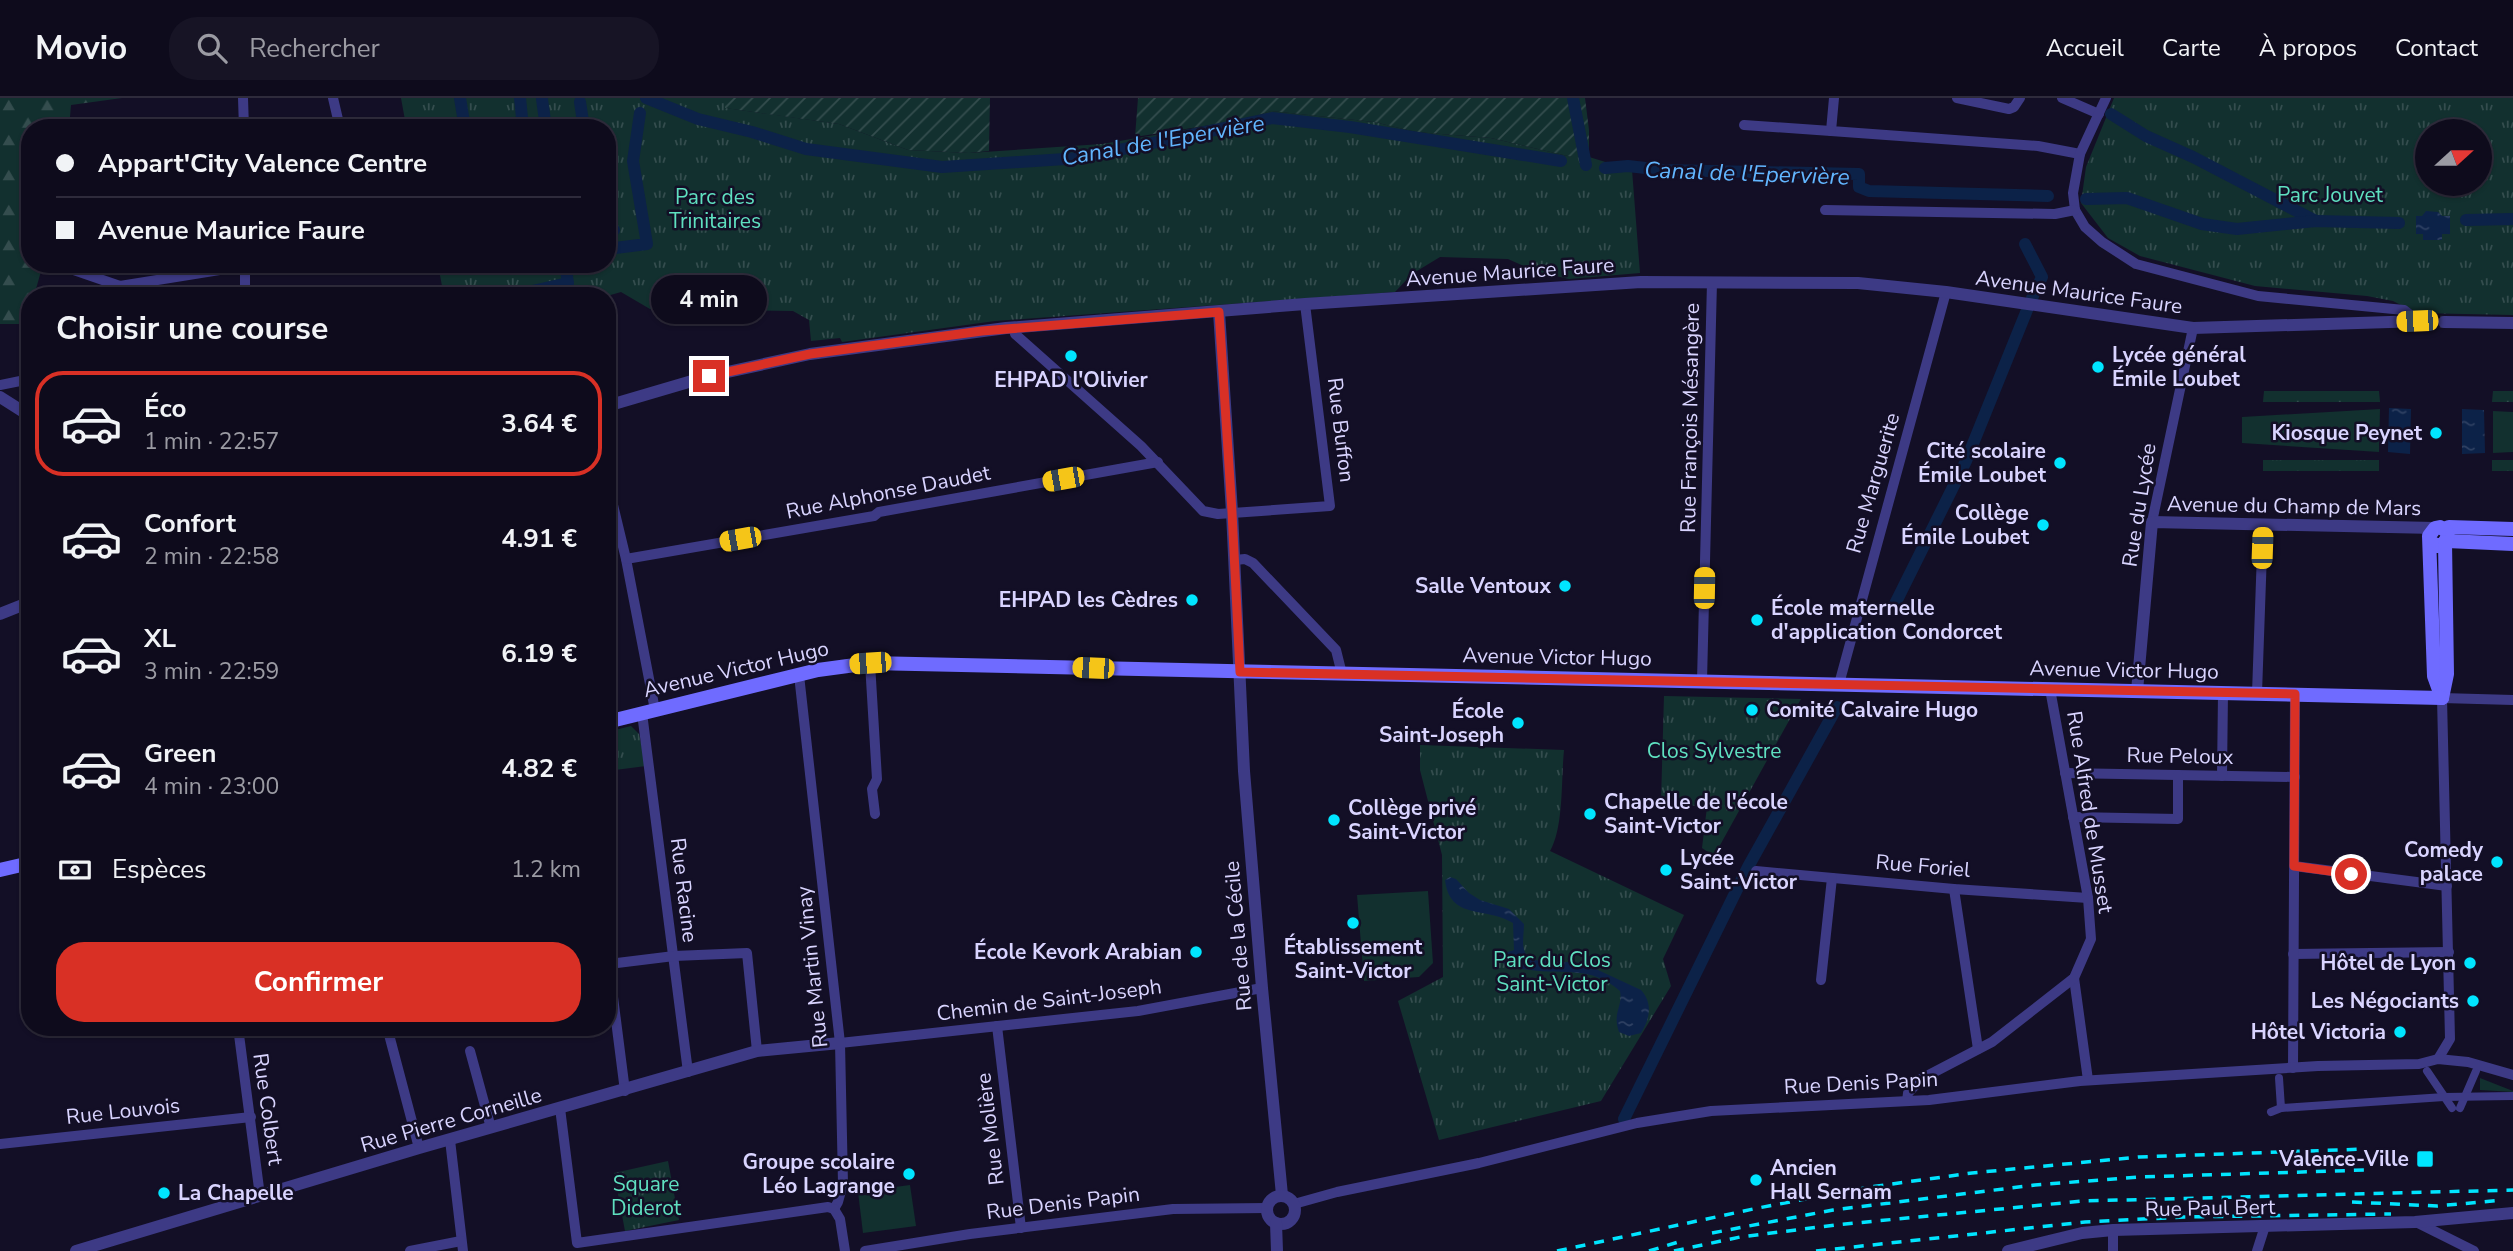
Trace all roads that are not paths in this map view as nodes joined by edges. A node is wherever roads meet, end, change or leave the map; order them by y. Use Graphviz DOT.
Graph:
graph roads {
  1 [pos="243,98"];
  2 [pos="333,98"];
  3 [pos="1834,98"];
  4 [pos="1957,98"];
  5 [pos="2020,98"];
  6 [pos="2062,98"];
  7 [pos="2106,98"];
  8 [pos="2099,114"];
  9 [pos="244,119"];
  10 [pos="338,119"];
  11 [pos="1744,125"];
  12 [pos="1831,131"];
  13 [pos="2080,154"];
  14 [pos="1825,210"];
  15 [pos="2075,210"];
  16 [pos="82,273"];
  17 [pos="200,273"];
  18 [pos="1712,282"];
  19 [pos="1946,292"];
  20 [pos="1305,304"];
  21 [pos="1219,312"];
  22 [pos="2420,321"];
  23 [pos="2444,321"];
  24 [pos="2513,323"];
  25 [pos="1014,328"];
  26 [pos="2193,328"];
  27 [pos="21,381"];
  28 [pos="0,385"];
  29 [pos="0,397"];
  30 [pos="616,403"];
  31 [pos="21,410"];
  32 [pos="1158,463"];
  33 [pos="1232,512"];
  34 [pos="616,517"];
  35 [pos="2152,522"];
  36 [pos="2263,524"];
  37 [pos="2513,528"];
  38 [pos="2440,536"];
  39 [pos="2513,544"];
  40 [pos="626,559"];
  41 [pos="1235,560"];
  42 [pos="21,606"];
  43 [pos="0,614"];
  44 [pos="870,663"];
  45 [pos="1240,672"];
  46 [pos="1342,674"];
  47 [pos="799,675"];
  48 [pos="1702,681"];
  49 [pos="1839,684"];
  50 [pos="2050,689"];
  51 [pos="2137,691"];
  52 [pos="2223,693"];
  53 [pos="2257,693"];
  54 [pos="2295,694"];
  55 [pos="2442,698"];
  56 [pos="2513,700"];
  57 [pos="649,712"];
  58 [pos="616,720"];
  59 [pos="2065,773"];
  60 [pos="2178,775"];
  61 [pos="2222,776"];
  62 [pos="2295,777"];
  63 [pos="875,814"];
  64 [pos="2073,817"];
  65 [pos="21,865"];
  66 [pos="2294,866"];
  67 [pos="0,870"];
  68 [pos="1756,871"];
  69 [pos="1832,878"];
  70 [pos="2447,886"];
  71 [pos="1954,889"];
  72 [pos="2088,898"];
  73 [pos="2449,952"];
  74 [pos="2293,954"];
  75 [pos="674,956"];
  76 [pos="616,963"];
  77 [pos="2074,978"];
  78 [pos="1821,980"];
  79 [pos="1262,988"];
  80 [pos="616,1020"];
  81 [pos="998,1026"];
  82 [pos="239,1036"];
  83 [pos="389,1036"];
  84 [pos="2450,1039"];
  85 [pos="840,1043"];
  86 [pos="1978,1048"];
  87 [pos="470,1051"];
  88 [pos="757,1051"];
  89 [pos="2438,1059"];
  90 [pos="2468,1062"];
  91 [pos="2293,1068"];
  92 [pos="2427,1071"];
  93 [pos="2476,1071"];
  94 [pos="688,1072"];
  95 [pos="2513,1075"];
  96 [pos="2279,1078"];
  97 [pos="2088,1080"];
  98 [pos="625,1091"];
  99 [pos="2465,1096"];
  100 [pos="2513,1096"];
  101 [pos="2444,1097"];
  102 [pos="1907,1101"];
  103 [pos="560,1108"];
  104 [pos="2281,1108"];
  105 [pos="2271,1112"];
  106 [pos="250,1117"];
  107 [pos="491,1128"];
  108 [pos="450,1140"];
  109 [pos="0,1144"];
  110 [pos="419,1148"];
  111 [pos="1282,1195"];
  112 [pos="260,1196"];
  113 [pos="1294,1204"];
  114 [pos="1267,1208"];
  115 [pos="834,1209"];
  116 [pos="2513,1213"];
  117 [pos="1276,1223"];
  118 [pos="2415,1223"];
  119 [pos="2264,1226"];
  120 [pos="1021,1228"];
  121 [pos="2113,1230"];
  122 [pos="462,1246"];
  123 [pos="1277,1250"];
  124 [pos="2013,1250"];
  125 [pos="76,1251"];
  126 [pos="410,1251"];
  127 [pos="845,1251"];
  128 [pos="865,1251"];
  129 [pos="2113,1251"];
  130 [pos="2257,1251"];
  131 [pos="2474,1251"];
  1 -- 9 [label="street"];
  2 -- 10 [label="street"];
  3 -- 12 [label="street"];
  4 -- 5 [label="street"];
  6 -- 8 [label="street"];
  7 -- 8 [label="street"];
  8 -- 13 [label="street"];
  11 -- 12 [label="street"];
  12 -- 13 [label="street"];
  13 -- 15 [label="street"];
  14 -- 15 [label="street"];
  15 -- 22 [label="street"];
  16 -- 17 [label="street"];
  18 -- 19 [label="street, Avenue Maurice Faure"];
  18 -- 20 [label="street, Avenue Maurice Faure"];
  18 -- 48 [label="street, Rue François Mésangère"];
  19 -- 26 [label="street, Avenue Maurice Faure"];
  19 -- 49 [label="street, Rue Marguerite"];
  20 -- 21 [label="street, Avenue Maurice Faure"];
  20 -- 33 [label="street, Rue Buffon"];
  21 -- 25 [label="street, Avenue Maurice Faure"];
  21 -- 33 [label="street, Rue de la Cécile"];
  22 -- 26 [label="street, Avenue Maurice Faure"];
  23 -- 24 [label="street"];
  25 -- 30 [label="street, Avenue Maurice Faure"];
  25 -- 32 [label="street"];
  26 -- 35 [label="street, Rue du Lycée"];
  27 -- 28 [label="street"];
  29 -- 31 [label="street"];
  32 -- 33 [label="street"];
  32 -- 40 [label="street, Rue Alphonse Daudet"];
  33 -- 41 [label="street, Rue de la Cécile"];
  34 -- 40 [label="street, Rue Racine"];
  35 -- 36 [label="street, Avenue du Champ de Mars"];
  35 -- 51 [label="street, Rue du Lycée"];
  36 -- 38 [label="street, Avenue du Champ de Mars"];
  36 -- 53 [label="street"];
  37 -- 38 [label="main road"];
  38 -- 39 [label="main road"];
  38 -- 55 [label="main road"];
  40 -- 57 [label="street, Rue Racine"];
  41 -- 45 [label="street, Rue de la Cécile"];
  41 -- 46 [label="street"];
  42 -- 43 [label="street"];
  44 -- 45 [label="main road, Avenue Victor Hugo"];
  44 -- 47 [label="main road, Avenue Victor Hugo"];
  44 -- 63 [label="street"];
  45 -- 46 [label="main road, Avenue Victor Hugo"];
  45 -- 79 [label="street, Rue de la Cécile"];
  46 -- 48 [label="main road, Avenue Victor Hugo"];
  47 -- 57 [label="main road, Avenue Victor Hugo"];
  47 -- 85 [label="street, Rue Martin Vinay"];
  48 -- 49 [label="main road, Avenue Victor Hugo"];
  49 -- 50 [label="main road, Avenue Victor Hugo"];
  50 -- 51 [label="main road, Avenue Victor Hugo"];
  50 -- 59 [label="street, Rue Alfred de Musset"];
  51 -- 52 [label="main road, Avenue Victor Hugo"];
  52 -- 53 [label="main road, Avenue Victor Hugo"];
  52 -- 61 [label="street"];
  53 -- 54 [label="main road, Avenue Victor Hugo"];
  54 -- 55 [label="main road, Avenue Victor Hugo"];
  54 -- 62 [label="street"];
  55 -- 56 [label="street, Avenue Victor Hugo"];
  55 -- 70 [label="street"];
  57 -- 58 [label="main road, Avenue Victor Hugo"];
  57 -- 75 [label="street, Rue Racine"];
  59 -- 60 [label="street, Rue Peloux"];
  59 -- 64 [label="street, Rue Alfred de Musset"];
  60 -- 61 [label="street, Rue Peloux"];
  60 -- 64 [label="street"];
  61 -- 62 [label="street, Rue Peloux"];
  62 -- 66 [label="street"];
  64 -- 72 [label="street, Rue Alfred de Musset"];
  65 -- 67 [label="main road"];
  66 -- 70 [label="street"];
  66 -- 74 [label="street"];
  68 -- 69 [label="street, Rue Foriel"];
  69 -- 71 [label="street, Rue Foriel"];
  69 -- 78 [label="street"];
  70 -- 73 [label="street"];
  71 -- 72 [label="street, Rue Foriel"];
  71 -- 86 [label="street"];
  72 -- 77 [label="street, Rue Alfred de Musset"];
  73 -- 74 [label="street"];
  73 -- 84 [label="street"];
  74 -- 91 [label="street"];
  75 -- 76 [label="street"];
  75 -- 88 [label="street"];
  75 -- 94 [label="street, Rue Racine"];
  77 -- 86 [label="street, Rue Alfred de Musset"];
  77 -- 97 [label="street"];
  79 -- 81 [label="street, Chemin de Saint-Joseph"];
  79 -- 111 [label="street, Rue de la Cécile"];
  80 -- 98 [label="street"];
  81 -- 85 [label="street, Chemin de Saint-Joseph"];
  81 -- 120 [label="street, Rue Molière"];
  82 -- 106 [label="street, Rue Colbert"];
  83 -- 110 [label="street"];
  84 -- 89 [label="street"];
  84 -- 90 [label="street"];
  85 -- 88 [label="street, Rue Pierre Corneille"];
  85 -- 115 [label="street, Rue Martin Vinay"];
  86 -- 102 [label="street, Rue Alfred de Musset"];
  87 -- 107 [label="street"];
  88 -- 94 [label="street, Rue Pierre Corneille"];
  89 -- 90 [label="street, Rue Denis Papin"];
  89 -- 91 [label="street, Rue Denis Papin"];
  90 -- 95 [label="street, Rue Denis Papin"];
  91 -- 97 [label="street, Rue Denis Papin"];
  92 -- 101 [label="street"];
  93 -- 99 [label="street"];
  94 -- 98 [label="street, Rue Pierre Corneille"];
  96 -- 104 [label="street"];
  97 -- 102 [label="street, Rue Denis Papin"];
  98 -- 103 [label="street, Rue Pierre Corneille"];
  99 -- 100 [label="street"];
  99 -- 101 [label="street"];
  99 -- 101 [label="street"];
  101 -- 104 [label="street"];
  102 -- 113 [label="street, Rue Denis Papin"];
  103 -- 107 [label="street, Rue Pierre Corneille"];
  103 -- 115 [label="street"];
  104 -- 105 [label="street"];
  106 -- 109 [label="street, Rue Louvois"];
  106 -- 112 [label="street, Rue Colbert"];
  107 -- 108 [label="street, Rue Pierre Corneille"];
  108 -- 110 [label="street, Rue Pierre Corneille"];
  108 -- 122 [label="street"];
  110 -- 112 [label="street, Rue Pierre Corneille"];
  111 -- 113 [label="street"];
  111 -- 114 [label="street"];
  112 -- 125 [label="street, Rue Pierre Corneille"];
  113 -- 117 [label="street"];
  114 -- 117 [label="street"];
  114 -- 120 [label="street, Rue Denis Papin"];
  115 -- 127 [label="street"];
  116 -- 118 [label="street, Rue Paul Bert"];
  117 -- 123 [label="street"];
  118 -- 119 [label="street, Rue Paul Bert"];
  118 -- 131 [label="street"];
  119 -- 121 [label="street, Rue Paul Bert"];
  119 -- 130 [label="street"];
  120 -- 128 [label="street, Rue Denis Papin"];
  121 -- 124 [label="street, Rue Paul Bert"];
  121 -- 129 [label="street"];
  122 -- 126 [label="street"];
}
